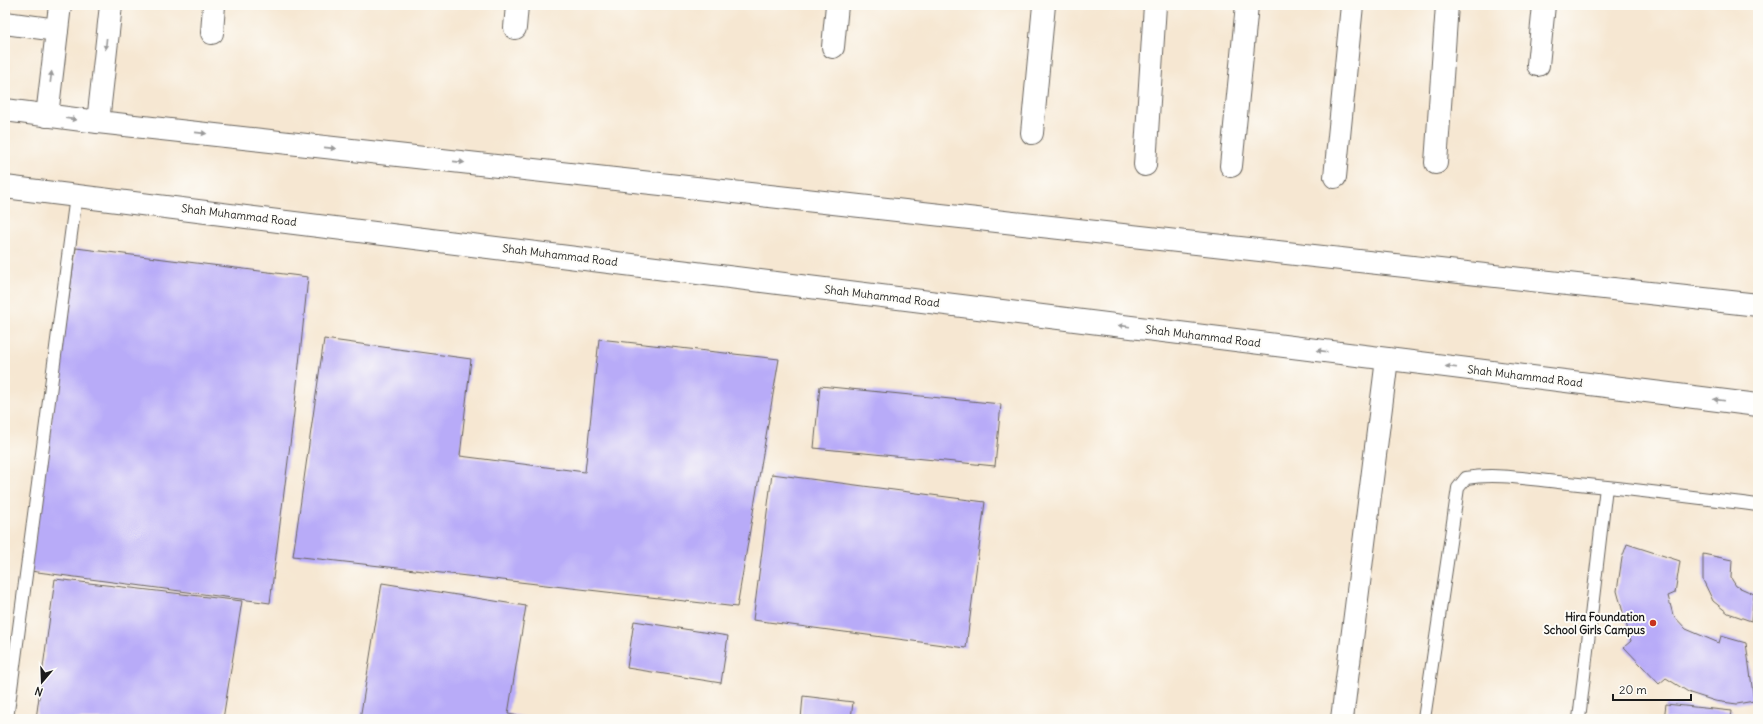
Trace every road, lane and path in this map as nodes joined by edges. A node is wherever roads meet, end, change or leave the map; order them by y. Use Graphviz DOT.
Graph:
graph roads {
  1 [pos="60,5"];
  2 [pos="111,5"];
  3 [pos="214,5"];
  4 [pos="517,5"];
  5 [pos="837,5"];
  6 [pos="1044,5"];
  7 [pos="1155,5"];
  8 [pos="1247,5"];
  9 [pos="1352,5"];
  10 [pos="1447,5"];
  11 [pos="1544,5"];
  12 [pos="5,23"];
  13 [pos="515,28"];
  14 [pos="57,30"];
  15 [pos="212,33"];
  16 [pos="833,47"];
  17 [pos="1538,65"];
  18 [pos="5,110"];
  19 [pos="47,116"];
  20 [pos="98,122"];
  21 [pos="1032,132"];
  22 [pos="1436,163"];
  23 [pos="1145,164"];
  24 [pos="1231,166"];
  25 [pos="1335,177"];
  26 [pos="5,187"];
  27 [pos="76,196"];
  28 [pos="1758,305"];
  29 [pos="1387,359"];
  30 [pos="1758,405"];
  31 [pos="1606,487"];
  32 [pos="1758,505"];
  33 [pos="7,719"];
  34 [pos="1342,719"];
  35 [pos="1424,719"];
  36 [pos="1578,719"];
  1 -- 14 [label="street"];
  2 -- 20 [label="street, one-way"];
  3 -- 15 [label="street"];
  4 -- 13 [label="street"];
  5 -- 16 [label="street"];
  6 -- 21 [label="street"];
  7 -- 23 [label="street"];
  8 -- 24 [label="street"];
  9 -- 25 [label="street"];
  10 -- 22 [label="street"];
  11 -- 17 [label="street"];
  12 -- 14 [label="street"];
  19 -- 14 [label="street, one-way"];
  18 -- 19 [label="street"];
  19 -- 20 [label="street, one-way"];
  20 -- 28 [label="street, one-way"];
  26 -- 27 [label="street, Shah Muhammad Road"];
  29 -- 27 [label="street, Shah Muhammad Road, one-way"];
  27 -- 33 [label="lane"];
  30 -- 29 [label="street, Shah Muhammad Road, one-way"];
  29 -- 34 [label="street"];
  31 -- 32 [label="lane"];
  31 -- 35 [label="lane"];
  31 -- 36 [label="lane"];
}
